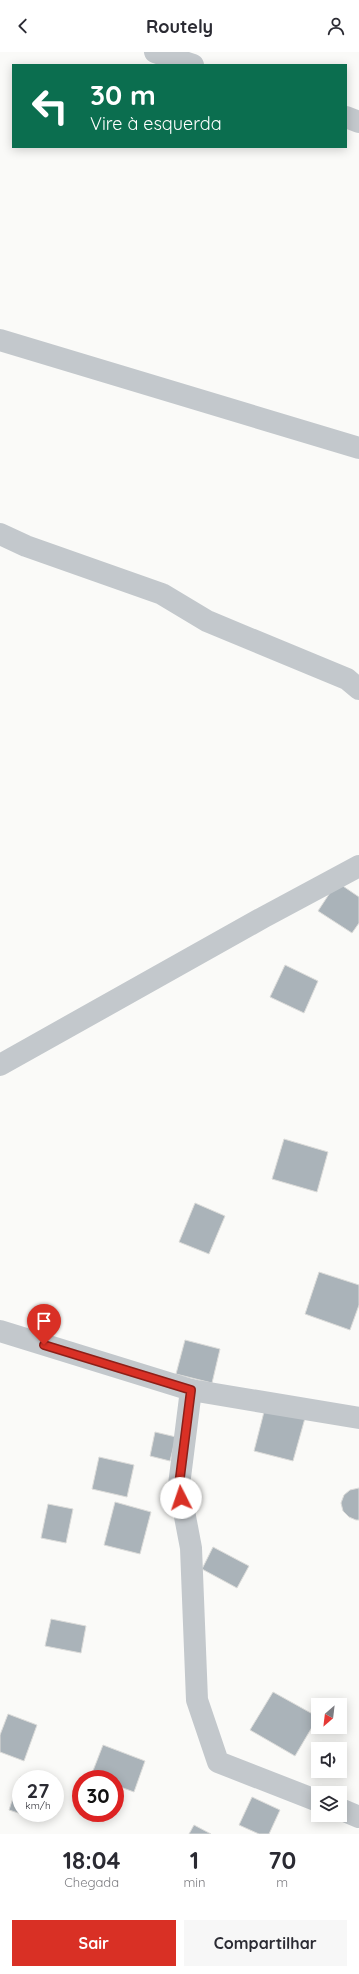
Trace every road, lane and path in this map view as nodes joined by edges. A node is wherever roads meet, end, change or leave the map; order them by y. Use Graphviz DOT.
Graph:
graph roads {
  1 [pos="155,52"];
  2 [pos="190,64"];
  3 [pos="347,117"];
  4 [pos="359,122"];
  5 [pos="0,340"];
  6 [pos="359,448"];
  7 [pos="0,534"];
  8 [pos="359,688"];
  9 [pos="359,866"];
  10 [pos="0,1065"];
  11 [pos="0,1331"];
  12 [pos="191,1390"];
  13 [pos="359,1418"];
  14 [pos="311,1798"];
  15 [pos="347,1812"];
  16 [pos="359,1816"];
  1 -- 2 [label="street"];
  3 -- 4 [label="street"];
  5 -- 6 [label="street"];
  7 -- 8 [label="street"];
  9 -- 10 [label="street"];
  11 -- 12 [label="street"];
  12 -- 13 [label="street"];
  12 -- 14 [label="street"];
  15 -- 16 [label="street"];
}
